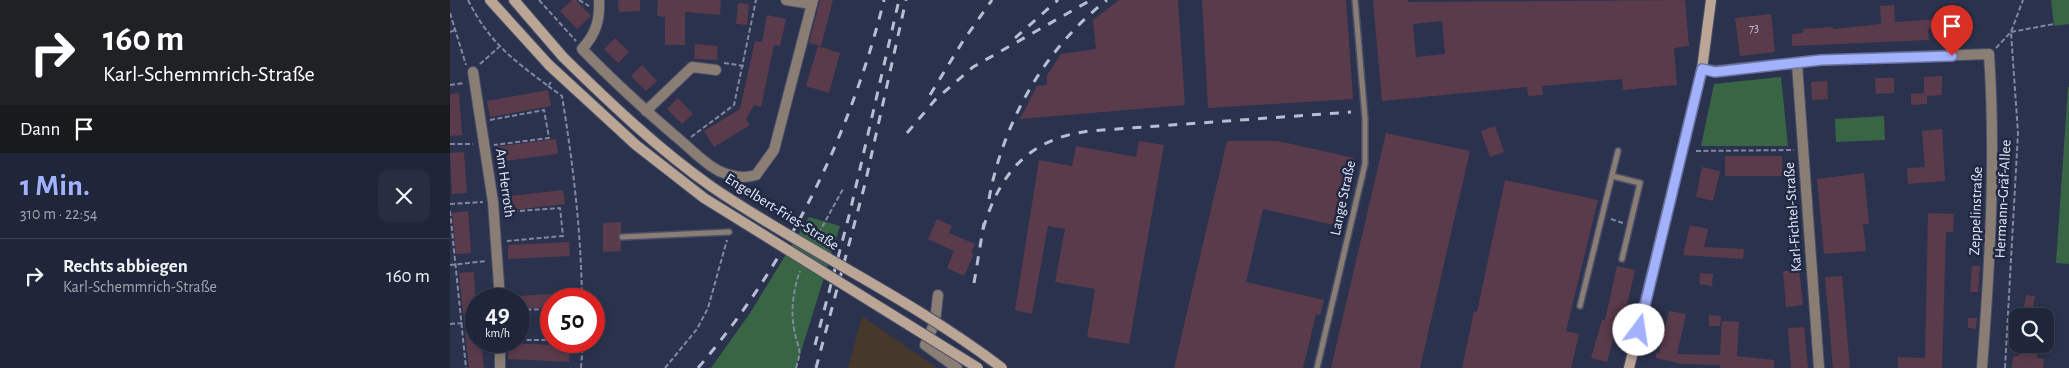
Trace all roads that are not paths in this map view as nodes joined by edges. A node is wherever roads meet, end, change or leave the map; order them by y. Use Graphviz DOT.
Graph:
graph roads {
  1 [pos="490,0"];
  2 [pos="514,0"];
  3 [pos="599,0"];
  4 [pos="786,0"];
  5 [pos="1356,0"];
  6 [pos="1711,0"];
  7 [pos="812,2"];
  8 [pos="1797,64"];
  9 [pos="1702,69"];
  10 [pos="716,70"];
  11 [pos="473,72"];
  12 [pos="646,111"];
  13 [pos="1618,151"];
  14 [pos="1612,176"];
  15 [pos="729,232"];
  16 [pos="622,238"];
  17 [pos="1622,259"];
  18 [pos="499,288"];
  19 [pos="938,295"];
  20 [pos="1580,306"];
  21 [pos="500,353"];
  22 [pos="500,368"];
  23 [pos="957,368"];
  24 [pos="978,368"];
  25 [pos="1002,368"];
  26 [pos="1317,368"];
  27 [pos="1629,368"];
  28 [pos="1819,368"];
  29 [pos="1982,368"];
  1 -- 24 [label="main road, Engelbert-Fries-Straße, bridge"];
  2 -- 25 [label="main road, Engelbert-Fries-Straße, bridge"];
  3 -- 12 [label="street"];
  4 -- 7 [label="street"];
  5 -- 26 [label="lane, Lange Straße"];
  6 -- 9 [label="main road"];
  7 -- 12 [label="street"];
  8 -- 9 [label="street"];
  8 -- 28 [label="street, Karl-Fichtel-Straße"];
  8 -- 29 [label="street, Zeppelinstraße"];
  9 -- 27 [label="main road"];
  10 -- 12 [label="street"];
  11 -- 18 [label="street, Am Herroth"];
  13 -- 14 [label="lane"];
  14 -- 17 [label="lane"];
  14 -- 20 [label="lane"];
  15 -- 16 [label="lane"];
  19 -- 23 [label="street"];
  21 -- 22 [label="street"];
}
